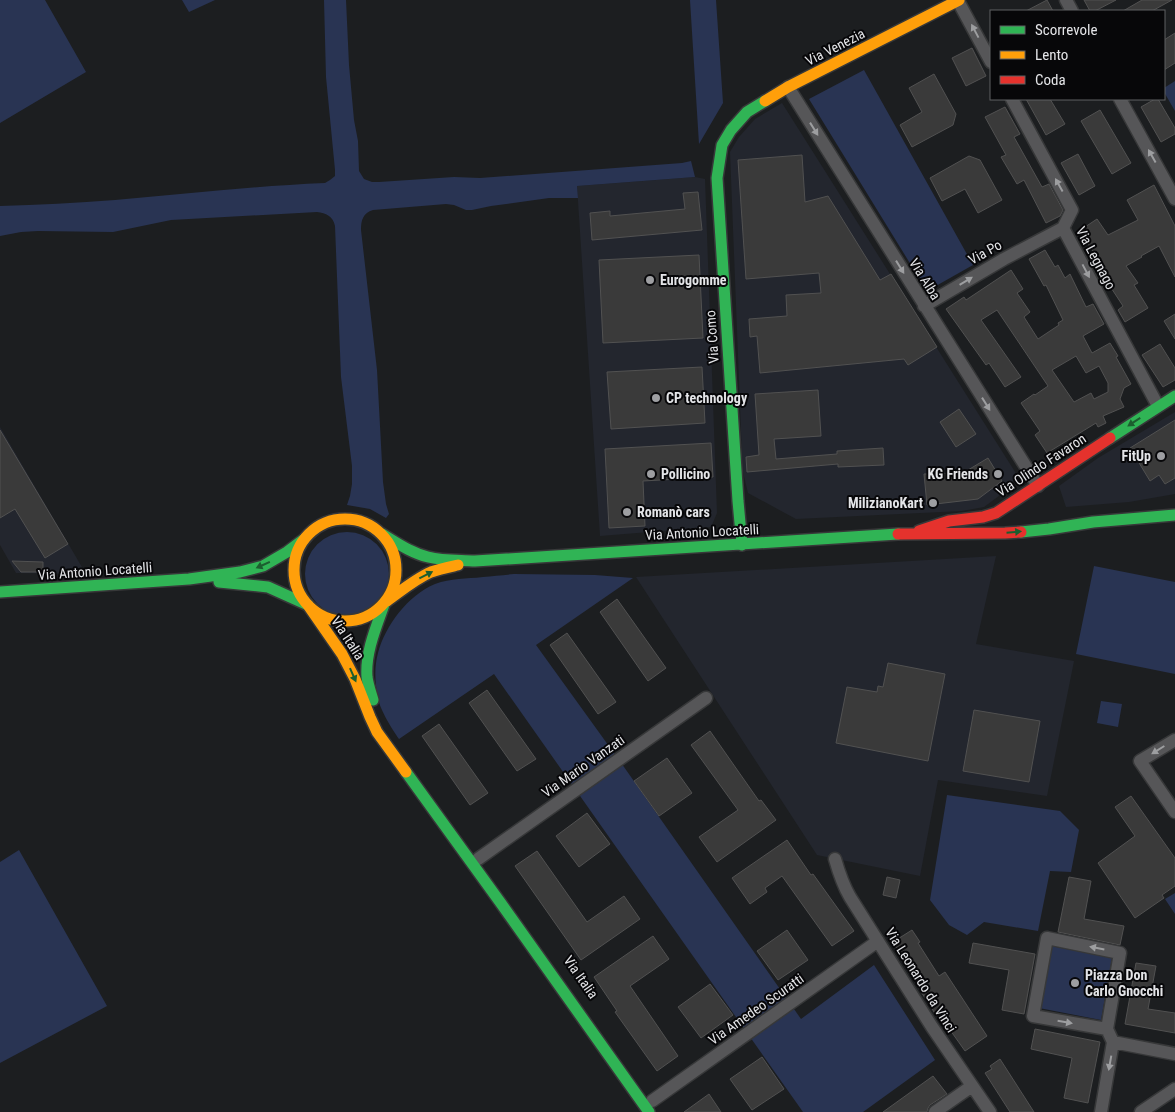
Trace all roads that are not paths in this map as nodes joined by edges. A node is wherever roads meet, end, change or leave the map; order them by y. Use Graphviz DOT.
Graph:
graph roads {
  1 [pos="959,0"];
  2 [pos="990,60"];
  3 [pos="788,88"];
  4 [pos="1013,100"];
  5 [pos="1121,100"];
  6 [pos="731,130"];
  7 [pos="1175,199"];
  8 [pos="1062,228"];
  9 [pos="924,306"];
  10 [pos="1175,396"];
  11 [pos="1158,406"];
  12 [pos="1038,486"];
  13 [pos="1175,517"];
  14 [pos="913,533"];
  15 [pos="382,534"];
  16 [pos="304,539"];
  17 [pos="742,545"];
  18 [pos="475,561"];
  19 [pos="190,580"];
  20 [pos="1,590"];
  21 [pos="385,602"];
  22 [pos="308,605"];
  23 [pos="706,698"];
  24 [pos="1175,740"];
  25 [pos="1175,812"];
  26 [pos="437,816"];
  27 [pos="478,859"];
  28 [pos="835,859"];
  29 [pos="500,902"];
  30 [pos="878,941"];
  31 [pos="1107,1029"];
  32 [pos="1114,1042"];
  33 [pos="1175,1054"];
  34 [pos="972,1086"];
  35 [pos="1175,1089"];
  36 [pos="1159,1107"];
  37 [pos="651,1108"];
  38 [pos="659,1112"];
  39 [pos="935,1112"];
  40 [pos="990,1112"];
  41 [pos="1101,1112"];
  42 [pos="1141,1112"];
  2 -- 1 [label="street, one-way"];
  1 -- 3 [label="street, Via Venezia"];
  3 -- 6 [label="street, Via Venezia"];
  3 -- 9 [label="street, Via Alba, one-way"];
  8 -- 4 [label="street, Via Legnago, one-way"];
  7 -- 5 [label="street, one-way"];
  6 -- 17 [label="street, Via Como"];
  9 -- 8 [label="street, Via Po, one-way"];
  8 -- 11 [label="street, Via Legnago, one-way"];
  9 -- 12 [label="street, Via Alba, one-way"];
  10 -- 11 [label="street, Via Olindo Favaron"];
  11 -- 12 [label="street, Via Olindo Favaron, one-way"];
  12 -- 14 [label="street, Via Olindo Favaron"];
  13 -- 14 [label="street, Via Antonio Locatelli"];
  14 -- 17 [label="street, Via Antonio Locatelli"];
  15 -- 16 [label="street"];
  15 -- 18 [label="street, Via Antonio Locatelli"];
  15 -- 21 [label="street"];
  16 -- 19 [label="street, Via Antonio Locatelli, one-way"];
  16 -- 22 [label="street"];
  17 -- 18 [label="street, Via Antonio Locatelli"];
  21 -- 18 [label="street, Via Antonio Locatelli, one-way"];
  19 -- 20 [label="street, Via Antonio Locatelli"];
  19 -- 22 [label="street, Via Antonio Locatelli"];
  21 -- 22 [label="street"];
  21 -- 27 [label="street, Via Italia"];
  22 -- 26 [label="street, Via Italia, one-way"];
  23 -- 27 [label="street, Via Mario Vanzati"];
  24 -- 25 [label="street, one-way"];
  26 -- 27 [label="street, Via Italia"];
  26 -- 29 [label="street, Via Italia"];
  27 -- 29 [label="street, Via Italia"];
  27 -- 37 [label="street, Via Italia"];
  28 -- 30 [label="street, Via Leonardo da Vinci"];
  29 -- 37 [label="street, Via Italia"];
  30 -- 34 [label="street, Via Leonardo da Vinci"];
  30 -- 37 [label="street, Via Amedeo Scuratti"];
  31 -- 31 [label="street, one-way"];
  31 -- 32 [label="street"];
  32 -- 33 [label="street"];
  32 -- 41 [label="street, one-way"];
  34 -- 39 [label="street"];
  34 -- 40 [label="street, Via Leonardo da Vinci"];
  35 -- 36 [label="street"];
  36 -- 42 [label="street"];
  37 -- 38 [label="street, Via Italia"];
}
